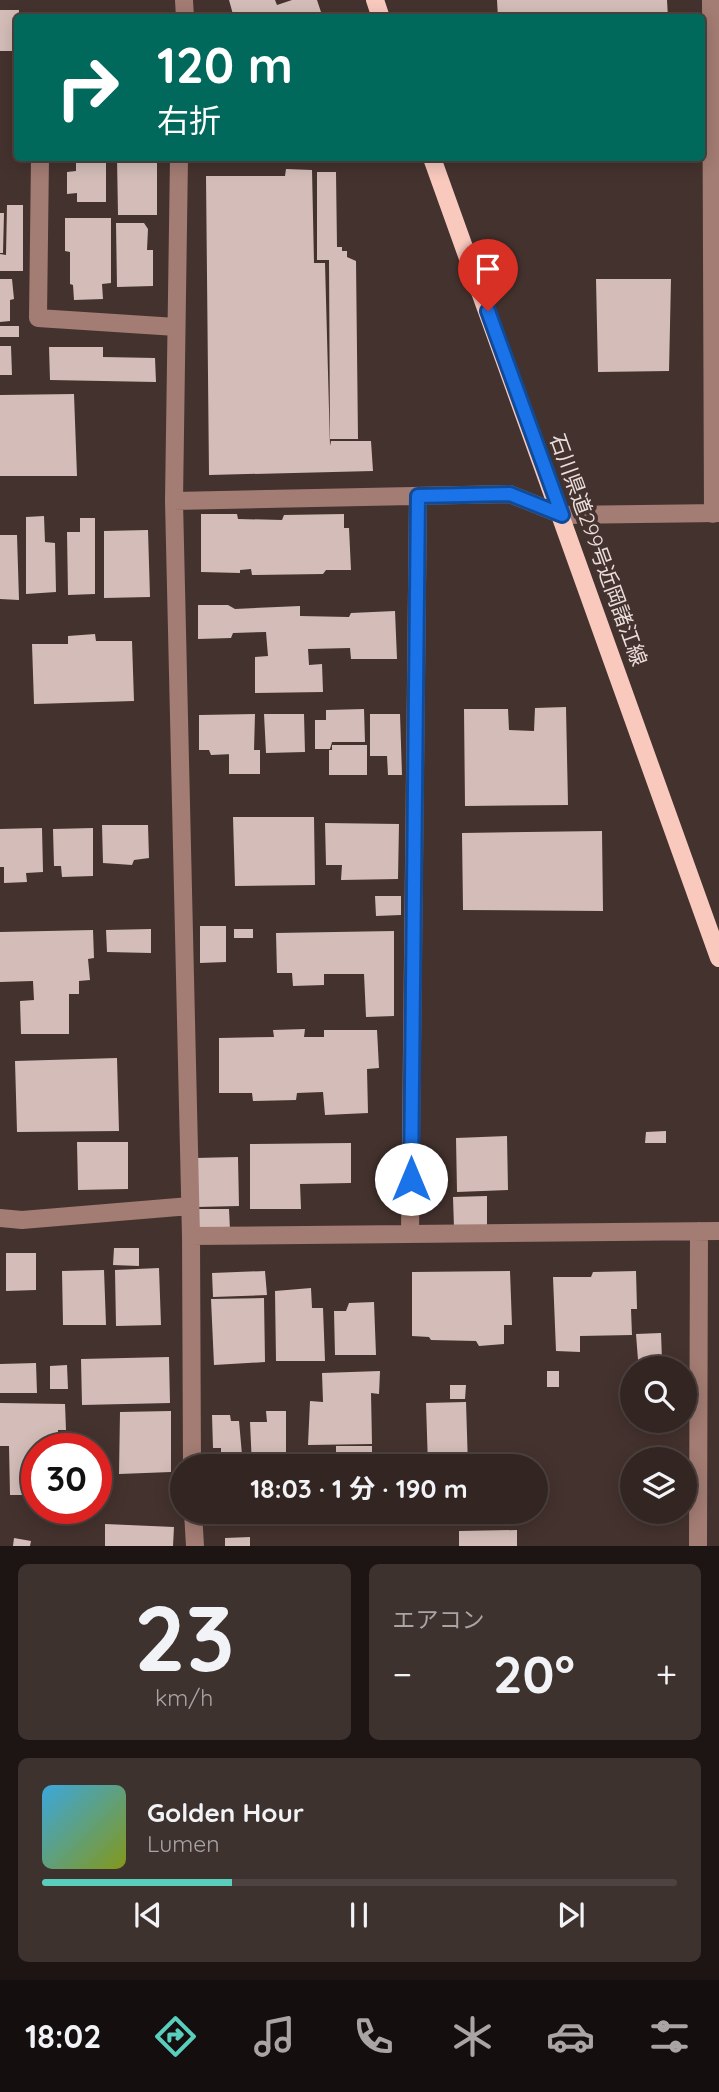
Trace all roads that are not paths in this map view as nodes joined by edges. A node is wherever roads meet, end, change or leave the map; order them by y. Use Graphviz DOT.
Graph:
graph roads {
  1 [pos="711,0"];
  2 [pos="40,161"];
  3 [pos="179,161"];
  4 [pos="433,161"];
  5 [pos="176,327"];
  6 [pos="418,496"];
  7 [pos="174,501"];
  8 [pos="716,513"];
  9 [pos="562,515"];
  10 [pos="719,958"];
  11 [pos="190,1206"];
  12 [pos="0,1218"];
  13 [pos="699,1231"];
  14 [pos="719,1231"];
  15 [pos="410,1233"];
  16 [pos="191,1236"];
  17 [pos="192,1454"];
  18 [pos="194,1524"];
  19 [pos="195,1546"];
  20 [pos="698,1546"];
  1 -- 8 [label="street"];
  2 -- 5 [label="street"];
  3 -- 5 [label="street"];
  4 -- 9 [label="main road, 石川県道299号近岡諸江線"];
  5 -- 7 [label="street"];
  6 -- 7 [label="street"];
  6 -- 9 [label="street"];
  6 -- 15 [label="street"];
  7 -- 11 [label="street"];
  8 -- 9 [label="street"];
  9 -- 10 [label="main road, 石川県道299号近岡諸江線"];
  11 -- 12 [label="street"];
  11 -- 16 [label="street"];
  13 -- 14 [label="street"];
  13 -- 15 [label="street"];
  13 -- 20 [label="street"];
  15 -- 16 [label="street"];
  16 -- 17 [label="street"];
  18 -- 19 [label="street"];
}
